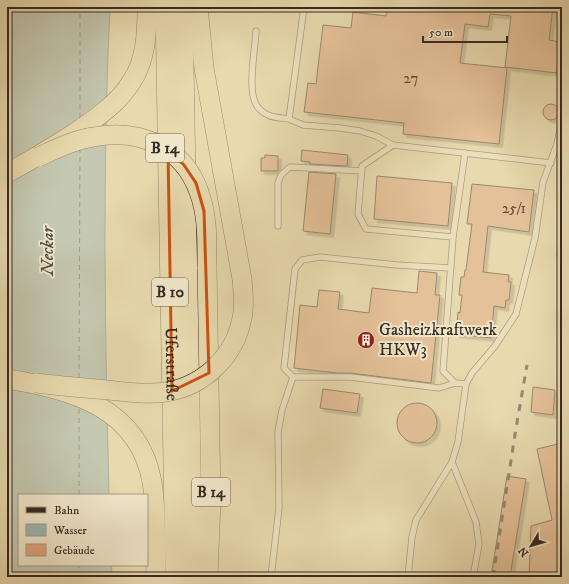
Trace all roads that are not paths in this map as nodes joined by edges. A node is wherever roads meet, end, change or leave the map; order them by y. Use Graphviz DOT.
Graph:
graph roads {
  1 [pos="147,7"];
  2 [pos="165,7"];
  3 [pos="183,7"];
  4 [pos="198,7"];
  5 [pos="304,7"];
  6 [pos="256,32"];
  7 [pos="289,119"];
  8 [pos="562,120"];
  9 [pos="393,145"];
  10 [pos="465,153"];
  11 [pos="38,157"];
  12 [pos="551,163"];
  13 [pos="362,171"];
  14 [pos="7,173"];
  15 [pos="278,226"];
  16 [pos="453,237"];
  17 [pos="451,268"];
  18 [pos="293,377"];
  19 [pos="7,379"];
  20 [pos="36,383"];
  21 [pos="455,383"];
  22 [pos="466,384"];
  23 [pos="452,462"];
  24 [pos="156,577"];
  25 [pos="175,577"];
  26 [pos="193,577"];
  27 [pos="208,577"];
  28 [pos="271,577"];
  29 [pos="408,577"];
  30 [pos="473,577"];
  1 -- 11 [label="highway, B 14, bridge"];
  2 -- 25 [label="highway, Uferstraße / B 10"];
  3 -- 26 [label="highway, Uferstraße / B 10"];
  4 -- 20 [label="highway, bridge"];
  5 -- 7 [label="lane"];
  6 -- 7 [label="lane"];
  7 -- 9 [label="lane"];
  8 -- 12 [label="lane"];
  9 -- 10 [label="lane"];
  9 -- 13 [label="lane"];
  10 -- 12 [label="lane"];
  10 -- 16 [label="lane"];
  11 -- 14 [label="highway, B 14"];
  11 -- 27 [label="highway, B 14, bridge"];
  12 -- 22 [label="lane"];
  13 -- 15 [label="lane"];
  13 -- 16 [label="lane"];
  16 -- 17 [label="lane"];
  17 -- 18 [label="lane"];
  17 -- 21 [label="lane"];
  18 -- 21 [label="lane"];
  18 -- 28 [label="lane"];
  19 -- 20 [label="highway"];
  20 -- 24 [label="highway, bridge"];
  21 -- 22 [label="lane"];
  22 -- 23 [label="lane"];
  23 -- 29 [label="lane"];
  23 -- 30 [label="lane"];
}
